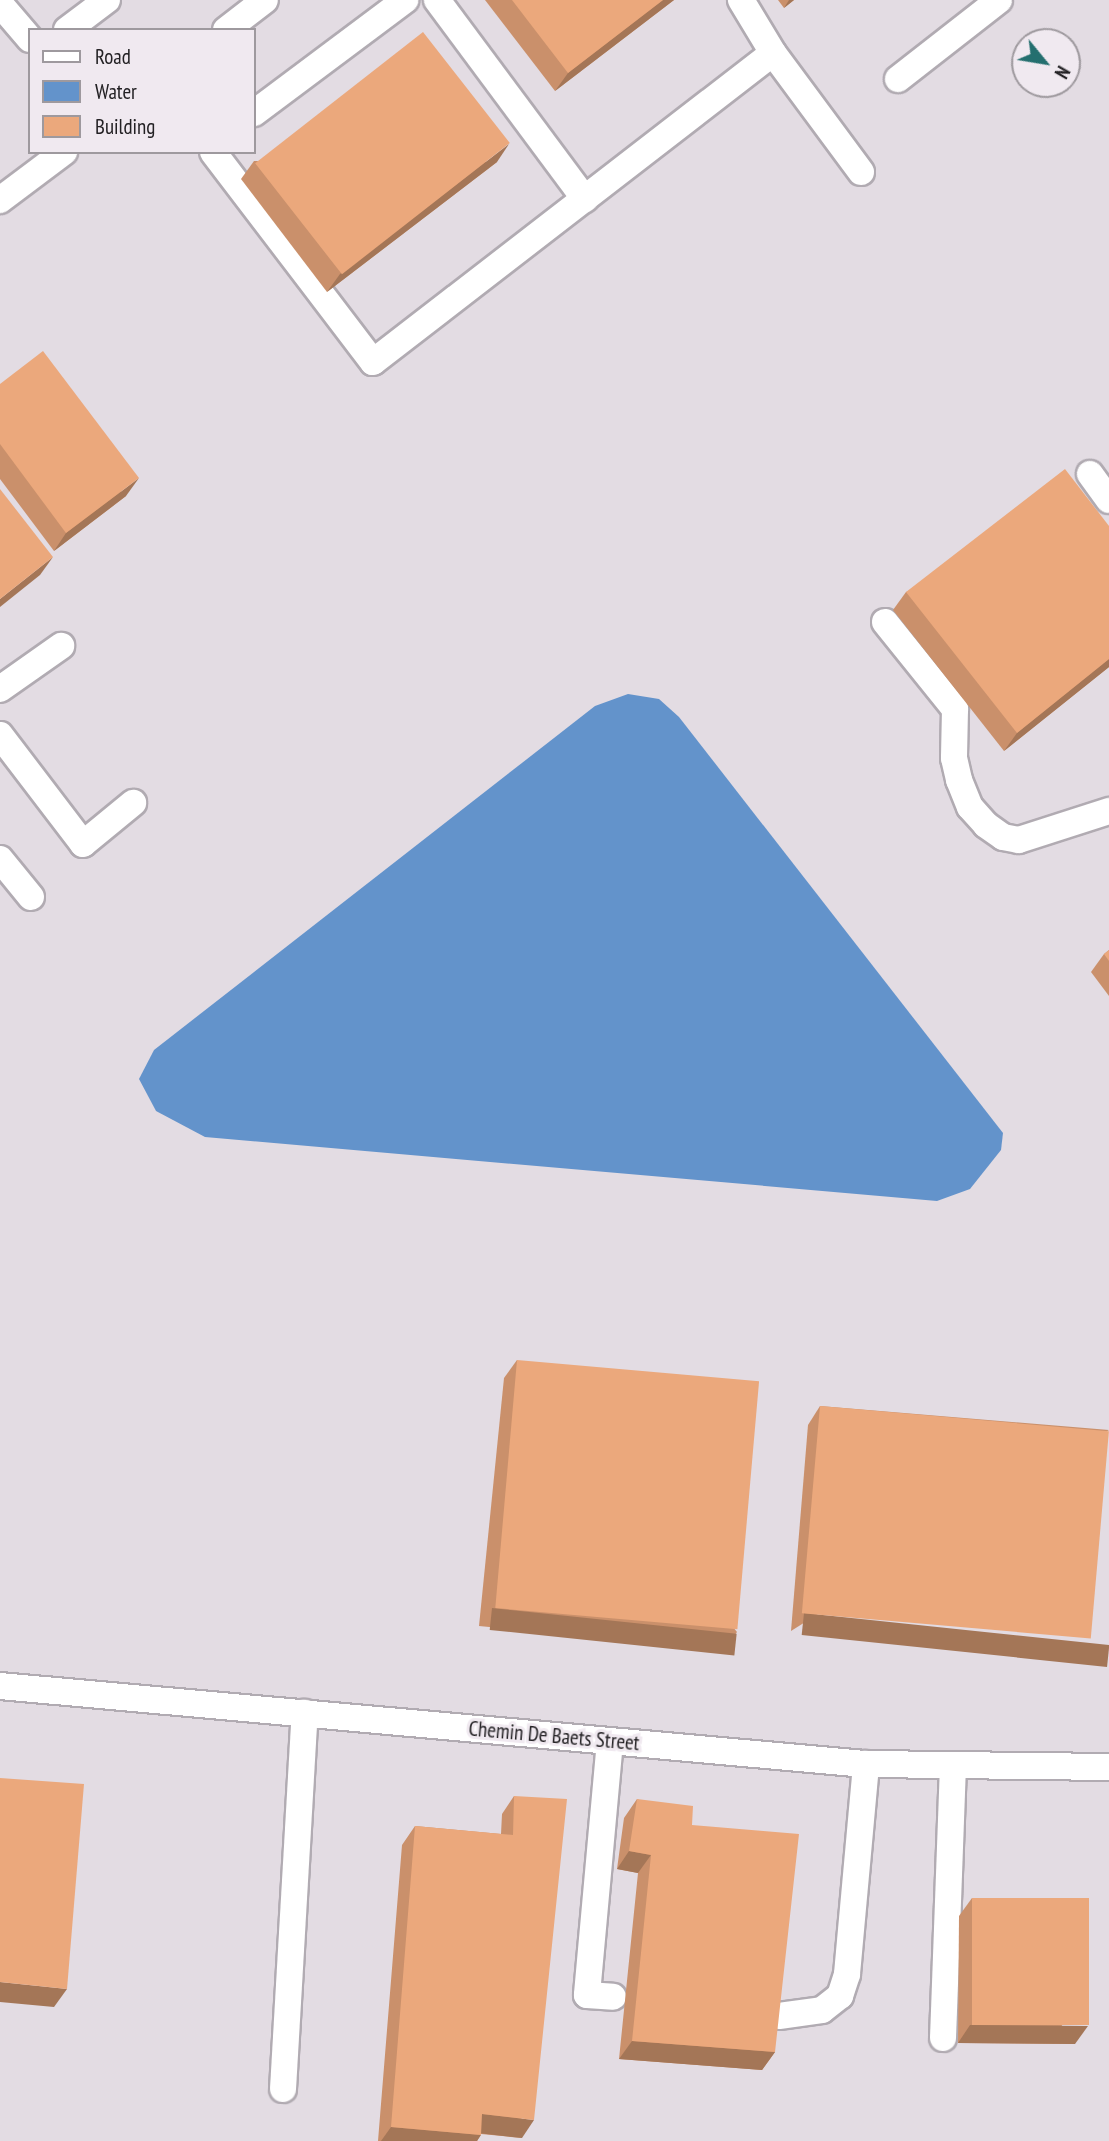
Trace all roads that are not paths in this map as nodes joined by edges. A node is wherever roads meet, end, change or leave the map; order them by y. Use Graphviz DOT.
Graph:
graph roads {
  1 [pos="107,0"];
  2 [pos="265,0"];
  3 [pos="405,0"];
  4 [pos="438,0"];
  5 [pos="741,0"];
  6 [pos="999,0"];
  7 [pos="0,4"];
  8 [pos="70,28"];
  9 [pos="229,28"];
  10 [pos="28,37"];
  11 [pos="773,53"];
  12 [pos="898,79"];
  13 [pos="256,112"];
  14 [pos="61,154"];
  15 [pos="215,154"];
  16 [pos="861,172"];
  17 [pos="5,186"];
  18 [pos="584,199"];
  19 [pos="1090,474"];
  20 [pos="1109,500"];
  21 [pos="885,622"];
  22 [pos="61,646"];
  23 [pos="0,689"];
  24 [pos="0,735"];
  25 [pos="8,762"];
  26 [pos="133,803"];
  27 [pos="1109,811"];
  28 [pos="0,859"];
  29 [pos="31,897"];
  30 [pos="0,1686"];
  31 [pos="305,1713"];
  32 [pos="610,1741"];
  33 [pos="866,1764"];
  34 [pos="953,1767"];
  35 [pos="1109,1767"];
  36 [pos="613,1997"];
  37 [pos="779,2016"];
  38 [pos="943,2038"];
  39 [pos="282,2089"];
  1 -- 8 [label="street"];
  2 -- 9 [label="street"];
  3 -- 13 [label="street"];
  4 -- 18 [label="street"];
  5 -- 11 [label="street"];
  6 -- 12 [label="street"];
  7 -- 10 [label="street"];
  11 -- 16 [label="street"];
  11 -- 18 [label="street"];
  14 -- 17 [label="street"];
  15 -- 18 [label="street"];
  19 -- 20 [label="street"];
  21 -- 27 [label="street"];
  22 -- 23 [label="street"];
  24 -- 25 [label="street"];
  25 -- 26 [label="street"];
  28 -- 29 [label="street"];
  30 -- 31 [label="street, Chemin De Baets Street"];
  31 -- 32 [label="street, Chemin De Baets Street"];
  31 -- 39 [label="street"];
  32 -- 33 [label="street, Chemin De Baets Street"];
  32 -- 36 [label="street"];
  33 -- 34 [label="street, Chemin De Baets Street"];
  33 -- 37 [label="street"];
  34 -- 35 [label="street, Chemin De Baets Street"];
  34 -- 38 [label="street"];
}
